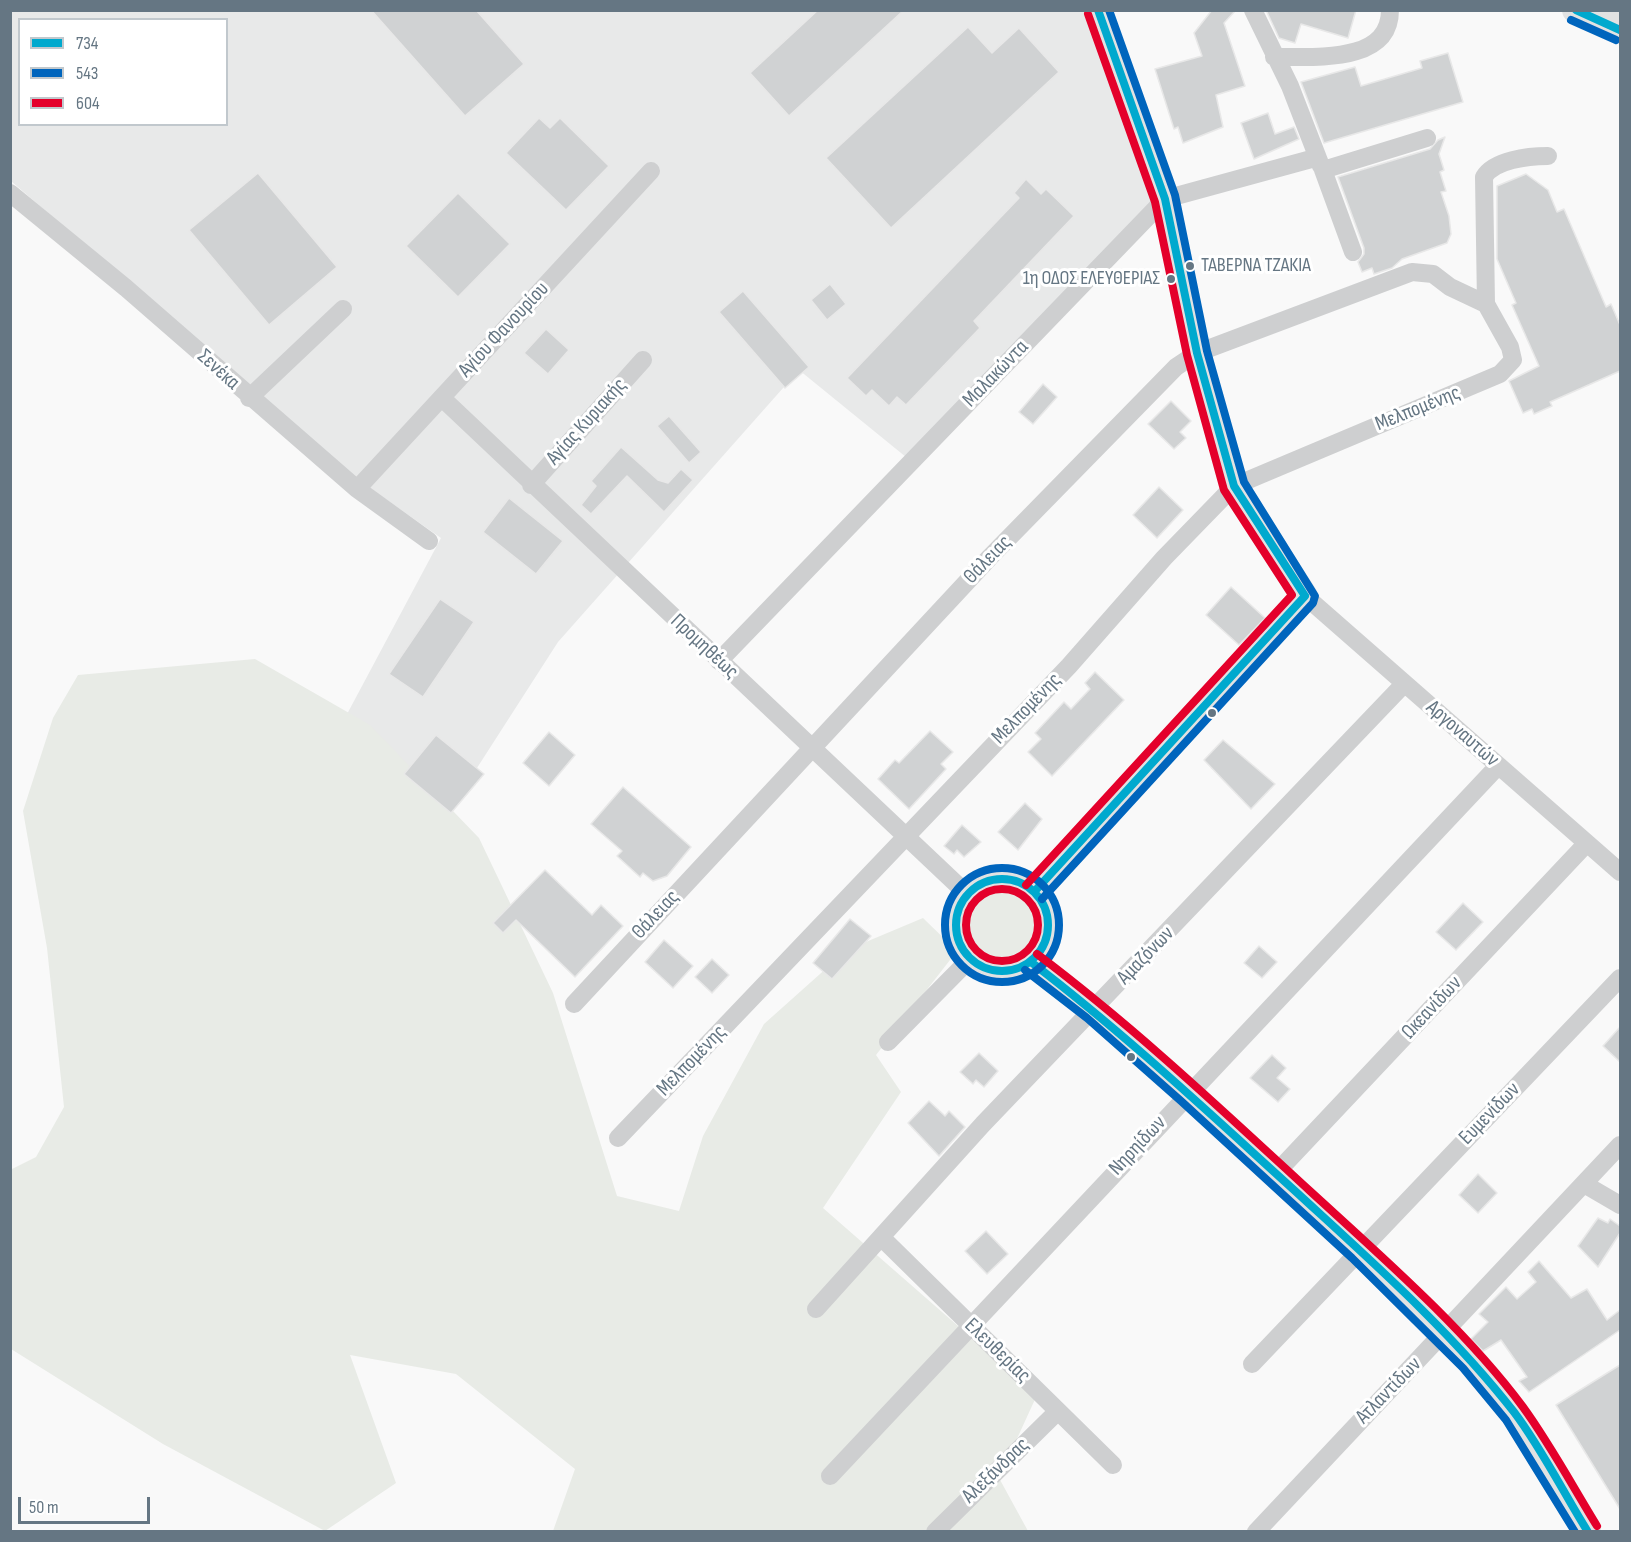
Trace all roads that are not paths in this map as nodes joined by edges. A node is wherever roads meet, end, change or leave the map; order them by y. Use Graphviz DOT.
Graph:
graph roads {
  1 [pos="1098,10"];
  2 [pos="1252,10"];
  3 [pos="1390,10"];
  4 [pos="1575,10"];
  5 [pos="1620,30"];
  6 [pos="1274,57"];
  7 [pos="1426,138"];
  8 [pos="1548,156"];
  9 [pos="1319,164"];
  10 [pos="651,171"];
  11 [pos="10,193"];
  12 [pos="1165,200"];
  13 [pos="1353,252"];
  14 [pos="1486,304"];
  15 [pos="343,309"];
  16 [pos="1197,353"];
  17 [pos="643,360"];
  18 [pos="249,398"];
  19 [pos="441,398"];
  20 [pos="531,485"];
  21 [pos="1234,486"];
  22 [pos="357,489"];
  23 [pos="429,541"];
  24 [pos="1305,596"];
  25 [pos="720,661"];
  26 [pos="1404,684"];
  27 [pos="813,749"];
  28 [pos="1498,766"];
  29 [pos="905,835"];
  30 [pos="1587,843"];
  31 [pos="1620,872"];
  32 [pos="1034,892"];
  33 [pos="967,894"];
  34 [pos="970,959"];
  35 [pos="1031,962"];
  36 [pos="1620,978"];
  37 [pos="574,1004"];
  38 [pos="1094,1010"];
  39 [pos="888,1042"];
  40 [pos="1188,1093"];
  41 [pos="618,1138"];
  42 [pos="1620,1145"];
  43 [pos="1276,1173"];
  44 [pos="1584,1184"];
  45 [pos="1620,1205"];
  46 [pos="881,1237"];
  47 [pos="1359,1250"];
  48 [pos="816,1309"];
  49 [pos="971,1326"];
  50 [pos="1444,1334"];
  51 [pos="1252,1364"];
  52 [pos="1058,1411"];
  53 [pos="1113,1465"];
  54 [pos="830,1476"];
  55 [pos="935,1532"];
  56 [pos="1256,1532"];
  57 [pos="1588,1532"];
  1 -- 12 [label="street"];
  2 -- 6 [label="street"];
  3 -- 6 [label="street"];
  4 -- 5 [label="street"];
  6 -- 9 [label="street"];
  7 -- 9 [label="street"];
  8 -- 14 [label="street"];
  9 -- 12 [label="street"];
  9 -- 13 [label="street"];
  10 -- 19 [label="street, Αγίου Φανουρίου"];
  11 -- 18 [label="street, Σενέκα"];
  12 -- 16 [label="street"];
  12 -- 25 [label="street, Μαλακώντα"];
  14 -- 16 [label="street, Θάλειας"];
  14 -- 21 [label="street, Μελπομένης"];
  15 -- 18 [label="street"];
  16 -- 21 [label="street"];
  16 -- 27 [label="street, Θάλειας"];
  17 -- 20 [label="street, Αγίας Κυριακής"];
  18 -- 22 [label="street, Σενέκα"];
  19 -- 20 [label="street, Προμηθέως"];
  19 -- 22 [label="street, Αγίου Φανουρίου"];
  20 -- 25 [label="street, Προμηθέως"];
  21 -- 24 [label="street"];
  21 -- 29 [label="street, Μελπομένης"];
  22 -- 23 [label="street, Σενέκα"];
  24 -- 26 [label="street, Αργοναυτών"];
  24 -- 32 [label="street"];
  25 -- 27 [label="street, Προμηθέως"];
  26 -- 28 [label="street, Αργοναυτών"];
  26 -- 38 [label="street, Αμαζόνων"];
  27 -- 29 [label="street, Προμηθέως"];
  27 -- 37 [label="street, Θάλειας"];
  28 -- 30 [label="street, Αργοναυτών"];
  28 -- 40 [label="street, Νηρηίδων"];
  29 -- 33 [label="street, Προμηθέως"];
  29 -- 41 [label="street, Μελπομένης"];
  30 -- 31 [label="street, Αργοναυτών"];
  30 -- 43 [label="street, Ωκεανίδων"];
  32 -- 33 [label="street"];
  32 -- 35 [label="street"];
  33 -- 34 [label="street"];
  34 -- 35 [label="street"];
  34 -- 39 [label="street"];
  35 -- 38 [label="street"];
  36 -- 47 [label="street, Ευμενίδων"];
  38 -- 40 [label="street"];
  38 -- 46 [label="street, Αμαζόνων"];
  40 -- 43 [label="street"];
  40 -- 49 [label="street, Νηρηίδων"];
  42 -- 44 [label="street, Ατλαντίδων"];
  43 -- 47 [label="street"];
  44 -- 45 [label="street"];
  44 -- 50 [label="street, Ατλαντίδων"];
  46 -- 48 [label="street, Αμαζόνων"];
  46 -- 49 [label="street, Ελευθερίας"];
  47 -- 50 [label="street"];
  47 -- 51 [label="street, Ευμενίδων"];
  49 -- 52 [label="street, Ελευθερίας"];
  49 -- 54 [label="street, Νηρηίδων"];
  50 -- 56 [label="street, Ατλαντίδων"];
  50 -- 57 [label="street"];
  52 -- 53 [label="street, Ελευθερίας"];
  52 -- 55 [label="street, Αλεξάνδρας"];
}
